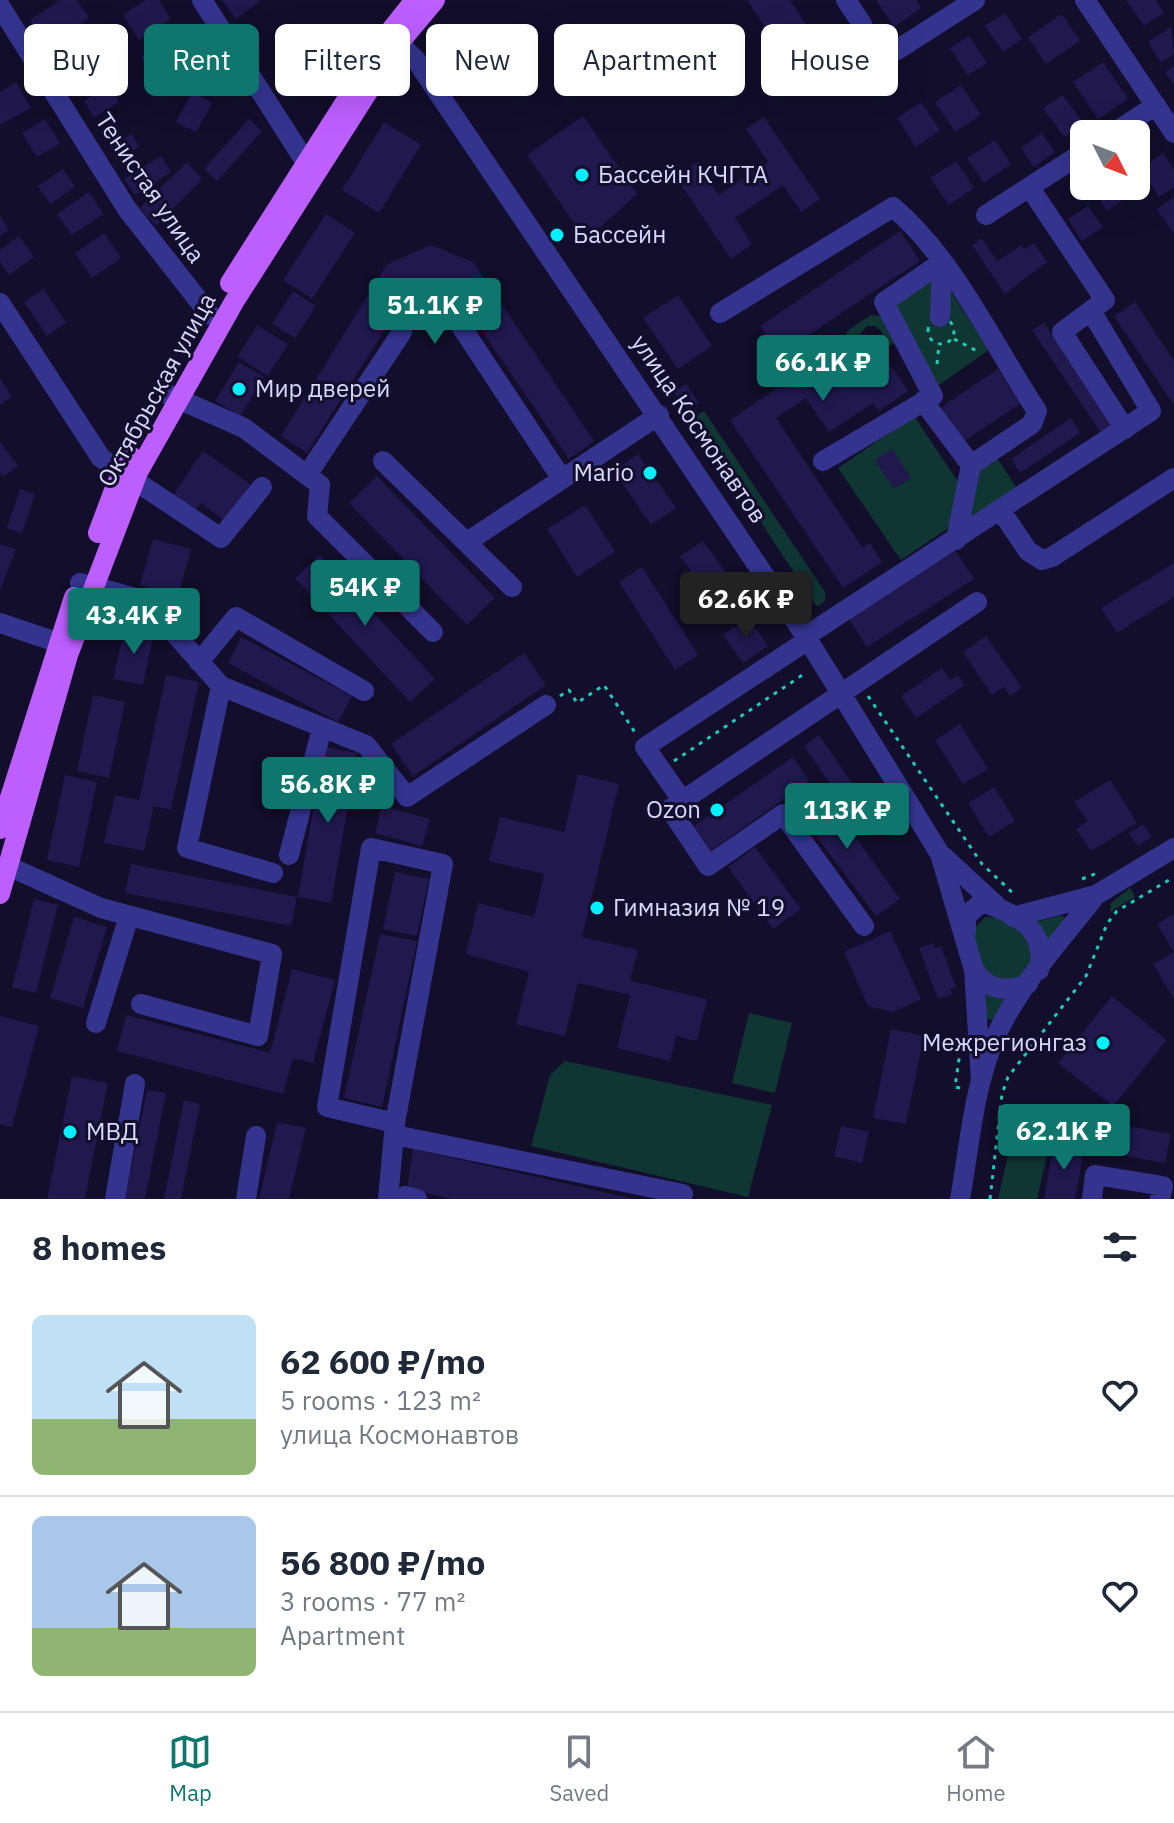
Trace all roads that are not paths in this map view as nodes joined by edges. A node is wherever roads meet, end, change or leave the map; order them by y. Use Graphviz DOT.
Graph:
graph roads {
  1 [pos="202,0"];
  2 [pos="415,0"];
  3 [pos="435,0"];
  4 [pos="846,0"];
  5 [pos="975,0"];
  6 [pos="1085,0"];
  7 [pos="0,6"];
  8 [pos="862,24"];
  9 [pos="410,30"];
  10 [pos="898,49"];
  11 [pos="410,54"];
  12 [pos="365,96"];
  13 [pos="1156,105"];
  14 [pos="1133,120"];
  15 [pos="1174,133"];
  16 [pos="305,161"];
  17 [pos="1070,161"];
  18 [pos="1030,188"];
  19 [pos="986,215"];
  20 [pos="942,262"];
  21 [pos="0,303"];
  22 [pos="1091,311"];
  23 [pos="720,313"];
  24 [pos="453,314"];
  25 [pos="210,315"];
  26 [pos="940,317"];
  27 [pos="402,332"];
  28 [pos="172,396"];
  29 [pos="923,401"];
  30 [pos="659,415"];
  31 [pos="1125,429"];
  32 [pos="383,461"];
  33 [pos="823,461"];
  34 [pos="971,465"];
  35 [pos="307,475"];
  36 [pos="128,477"];
  37 [pos="1174,478"];
  38 [pos="562,479"];
  39 [pos="262,487"];
  40 [pos="1001,511"];
  41 [pos="956,540"];
  42 [pos="467,542"];
  43 [pos="86,585"];
  44 [pos="512,587"];
  45 [pos="977,602"];
  46 [pos="0,623"];
  47 [pos="433,632"];
  48 [pos="807,638"];
  49 [pos="64,645"];
  50 [pos="199,662"];
  51 [pos="221,686"];
  52 [pos="364,691"];
  53 [pos="842,693"];
  54 [pos="546,705"];
  55 [pos="322,728"];
  56 [pos="682,800"];
  57 [pos="3,806"];
  58 [pos="0,829"];
  59 [pos="1174,848"];
  60 [pos="940,854"];
  61 [pos="289,855"];
  62 [pos="8,866"];
  63 [pos="273,873"];
  64 [pos="0,894"];
  65 [pos="1096,895"];
  66 [pos="1006,912"];
  67 [pos="129,916"];
  68 [pos="864,926"];
  69 [pos="966,936"];
  70 [pos="974,970"];
  71 [pos="1034,977"];
  72 [pos="141,1004"];
  73 [pos="96,1023"];
  74 [pos="981,1081"];
  75 [pos="135,1084"];
  76 [pos="395,1129"];
  77 [pos="256,1136"];
  78 [pos="403,1198"];
  79 [pos="115,1199"];
  80 [pos="246,1199"];
  81 [pos="681,1199"];
  82 [pos="960,1199"];
  83 [pos="1092,1199"];
  84 [pos="1160,1199"];
  1 -- 16 [label="street"];
  2 -- 16 [label="main road, Октябрьская улица"];
  3 -- 9 [label="main road, Октябрьская улица"];
  4 -- 8 [label="street"];
  5 -- 10 [label="street"];
  6 -- 13 [label="street"];
  7 -- 25 [label="street, Тенистая улица"];
  11 -- 30 [label="street, улица Космонавтов"];
  12 -- 28 [label="main road, Октябрьская улица"];
  13 -- 14 [label="street"];
  13 -- 15 [label="street"];
  16 -- 25 [label="main road, Октябрьская улица"];
  17 -- 18 [label="street"];
  18 -- 19 [label="street"];
  18 -- 22 [label="street"];
  20 -- 23 [label="street"];
  20 -- 26 [label="street"];
  20 -- 29 [label="street"];
  20 -- 34 [label="street"];
  21 -- 36 [label="street"];
  22 -- 31 [label="street"];
  22 -- 31 [label="street"];
  24 -- 38 [label="street"];
  25 -- 28 [label="main road, Октябрьская улица"];
  27 -- 35 [label="street"];
  28 -- 35 [label="street"];
  28 -- 36 [label="main road, Октябрьская улица"];
  29 -- 33 [label="street"];
  29 -- 34 [label="street"];
  30 -- 38 [label="street"];
  30 -- 48 [label="street, улица Космонавтов"];
  31 -- 40 [label="street"];
  32 -- 42 [label="street"];
  34 -- 41 [label="street"];
  35 -- 47 [label="street"];
  36 -- 39 [label="street"];
  36 -- 43 [label="main road, Октябрьская улица"];
  37 -- 40 [label="street"];
  38 -- 42 [label="street"];
  40 -- 41 [label="street"];
  41 -- 48 [label="street"];
  42 -- 44 [label="street"];
  43 -- 49 [label="main road, Октябрьская улица"];
  43 -- 50 [label="street"];
  45 -- 53 [label="street"];
  46 -- 49 [label="street"];
  48 -- 53 [label="street, улица Космонавтов"];
  48 -- 56 [label="street"];
  49 -- 57 [label="main road, Октябрьская улица"];
  49 -- 62 [label="main road, Октябрьская улица"];
  50 -- 51 [label="street"];
  50 -- 52 [label="street"];
  51 -- 55 [label="street"];
  51 -- 63 [label="street"];
  53 -- 56 [label="street"];
  53 -- 60 [label="street, улица Космонавтов"];
  54 -- 55 [label="street"];
  55 -- 61 [label="street"];
  56 -- 68 [label="street"];
  57 -- 58 [label="main road, Октябрьская улица"];
  59 -- 65 [label="street, улица Космонавтов"];
  60 -- 66 [label="street, улица Космонавтов"];
  60 -- 69 [label="street, улица Космонавтов"];
  62 -- 64 [label="main road, Октябрьская улица"];
  62 -- 67 [label="street"];
  65 -- 66 [label="street, улица Космонавтов"];
  65 -- 71 [label="street, улица Космонавтов"];
  66 -- 69 [label="street, улица Космонавтов"];
  66 -- 71 [label="street, улица Космонавтов"];
  67 -- 72 [label="street"];
  67 -- 73 [label="street"];
  69 -- 70 [label="street, улица Космонавтов"];
  70 -- 71 [label="street"];
  70 -- 74 [label="street, улица Космонавтов"];
  71 -- 74 [label="street, улица Космонавтов"];
  74 -- 82 [label="street, улица Космонавтов"];
  75 -- 79 [label="street"];
  76 -- 76 [label="street"];
  76 -- 78 [label="street"];
  76 -- 81 [label="street"];
  77 -- 80 [label="street"];
  83 -- 84 [label="street"];
}
